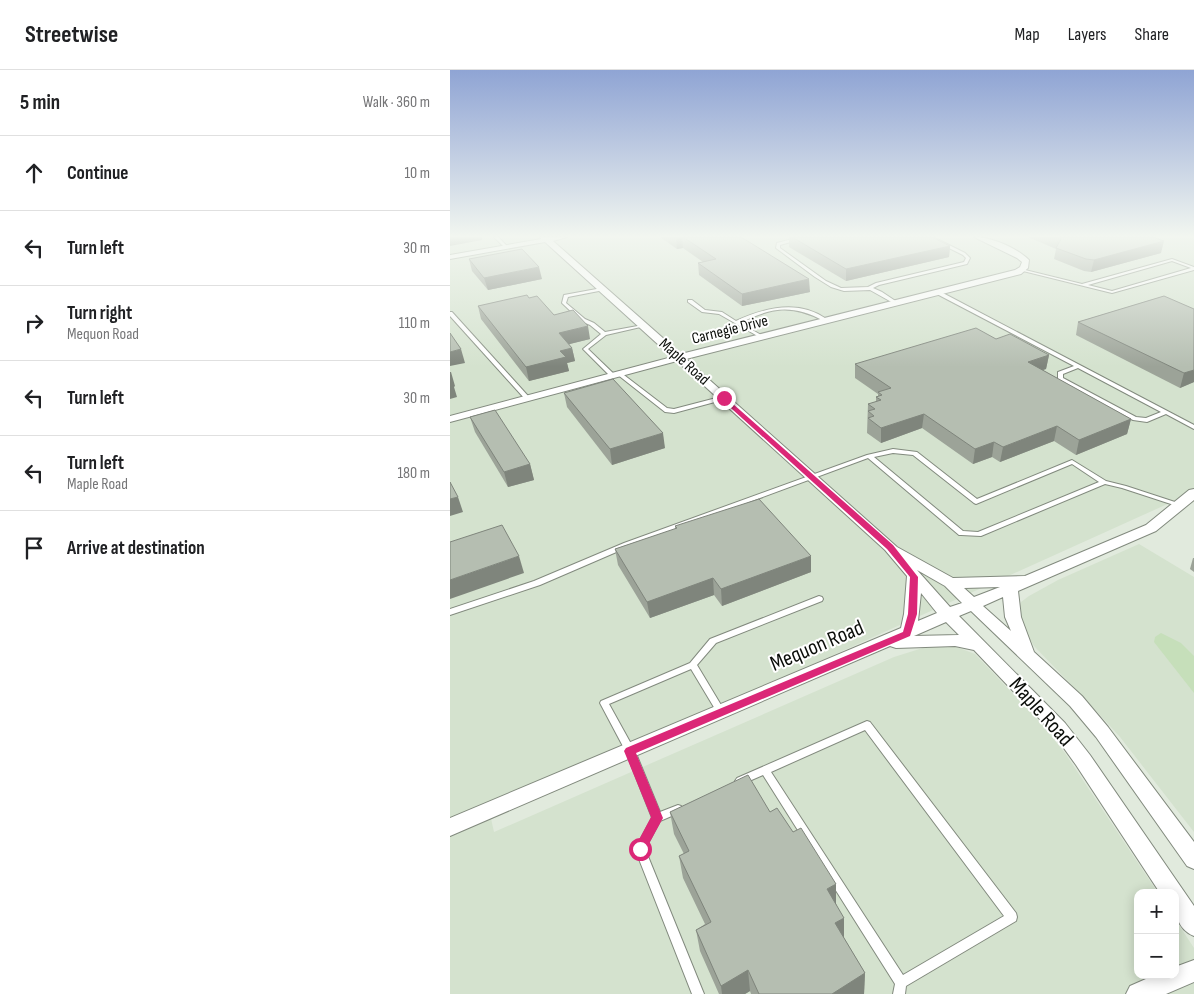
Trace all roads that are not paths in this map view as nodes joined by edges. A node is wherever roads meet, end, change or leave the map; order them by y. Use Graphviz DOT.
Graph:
graph roads {
  1 [pos="592,280"];
  2 [pos="825,280"];
  3 [pos="894,280"];
  4 [pos="983,280"];
  5 [pos="1060,280"];
  6 [pos="1100,280"];
  7 [pos="1154,280"];
  8 [pos="1082,285"];
  9 [pos="870,288"];
  10 [pos="602,289"];
  11 [pos="937,292"];
  12 [pos="690,301"];
  13 [pos="895,303"];
  14 [pos="450,313"];
  15 [pos="826,320"];
  16 [pos="737,322"];
  17 [pos="643,326"];
  18 [pos="604,334"];
  19 [pos="761,337"];
  20 [pos="678,358"];
  21 [pos="1078,368"];
  22 [pos="617,375"];
  23 [pos="528,398"];
  24 [pos="724,398"];
  25 [pos="1164,413"];
  26 [pos="450,419"];
  27 [pos="1194,427"];
  28 [pos="869,456"];
  29 [pos="812,476"];
  30 [pos="1104,482"];
  31 [pos="1194,493"];
  32 [pos="1179,505"];
  33 [pos="890,547"];
  34 [pos="914,577"];
  35 [pos="1035,578"];
  36 [pos="950,583"];
  37 [pos="1010,589"];
  38 [pos="820,599"];
  39 [pos="974,605"];
  40 [pos="450,612"];
  41 [pos="948,615"];
  42 [pos="907,634"];
  43 [pos="885,643"];
  44 [pos="979,646"];
  45 [pos="1030,659"];
  46 [pos="693,665"];
  47 [pos="721,712"];
  48 [pos="630,751"];
  49 [pos="765,770"];
  50 [pos="729,786"];
  51 [pos="684,806"];
  52 [pos="657,818"];
  53 [pos="450,827"];
  54 [pos="1194,859"];
  55 [pos="1169,889"];
  56 [pos="1179,903"];
  57 [pos="1194,925"];
  58 [pos="1194,971"];
  59 [pos="900,988"];
  60 [pos="698,994"];
  61 [pos="1138,994"];
  1 -- 10 [label="street, Maple Road"];
  2 -- 9 [label="lane"];
  3 -- 9 [label="lane"];
  4 -- 11 [label="street, Carnegie Drive"];
  5 -- 8 [label="lane"];
  6 -- 8 [label="lane"];
  7 -- 8 [label="lane"];
  9 -- 13 [label="lane"];
  10 -- 17 [label="street, Maple Road"];
  10 -- 18 [label="lane"];
  11 -- 13 [label="street, Carnegie Drive"];
  11 -- 21 [label="lane"];
  12 -- 16 [label="lane"];
  13 -- 15 [label="street, Carnegie Drive"];
  14 -- 23 [label="lane"];
  15 -- 16 [label="lane"];
  15 -- 19 [label="street, Carnegie Drive"];
  16 -- 19 [label="lane"];
  17 -- 18 [label="lane"];
  17 -- 20 [label="street, Maple Road"];
  18 -- 22 [label="lane"];
  19 -- 20 [label="street, Carnegie Drive"];
  20 -- 22 [label="street, Carnegie Drive"];
  20 -- 24 [label="street, Maple Road"];
  21 -- 25 [label="lane"];
  21 -- 25 [label="lane"];
  22 -- 23 [label="street, Carnegie Drive"];
  22 -- 24 [label="lane"];
  23 -- 26 [label="street, Carnegie Drive"];
  24 -- 29 [label="street, Maple Road"];
  25 -- 27 [label="lane"];
  28 -- 29 [label="lane"];
  28 -- 30 [label="lane"];
  28 -- 30 [label="lane"];
  29 -- 33 [label="street, Maple Road"];
  29 -- 40 [label="lane"];
  30 -- 32 [label="lane"];
  31 -- 32 [label="street, Mequon Road"];
  32 -- 35 [label="street, Mequon Road"];
  33 -- 34 [label="street, Maple Road"];
  33 -- 36 [label="street, Maple Road"];
  34 -- 41 [label="street, Maple Road"];
  34 -- 42 [label="street"];
  35 -- 36 [label="street"];
  35 -- 37 [label="street, Mequon Road"];
  36 -- 39 [label="street, Maple Road"];
  37 -- 39 [label="street, Mequon Road"];
  37 -- 45 [label="street"];
  38 -- 46 [label="lane"];
  39 -- 41 [label="street, Mequon Road"];
  39 -- 45 [label="street, Maple Road"];
  41 -- 42 [label="street, Mequon Road"];
  41 -- 44 [label="street, Maple Road"];
  42 -- 43 [label="street, Mequon Road"];
  43 -- 44 [label="street"];
  43 -- 47 [label="street, Mequon Road"];
  44 -- 55 [label="street, Maple Road"];
  45 -- 54 [label="street, Maple Road"];
  46 -- 47 [label="lane"];
  46 -- 48 [label="lane"];
  47 -- 48 [label="street, Mequon Road"];
  48 -- 52 [label="lane"];
  48 -- 53 [label="street, Mequon Road"];
  49 -- 50 [label="lane"];
  49 -- 59 [label="lane"];
  49 -- 59 [label="lane"];
  51 -- 52 [label="lane"];
  52 -- 60 [label="lane"];
  56 -- 57 [label="street"];
  58 -- 61 [label="street"];
}
